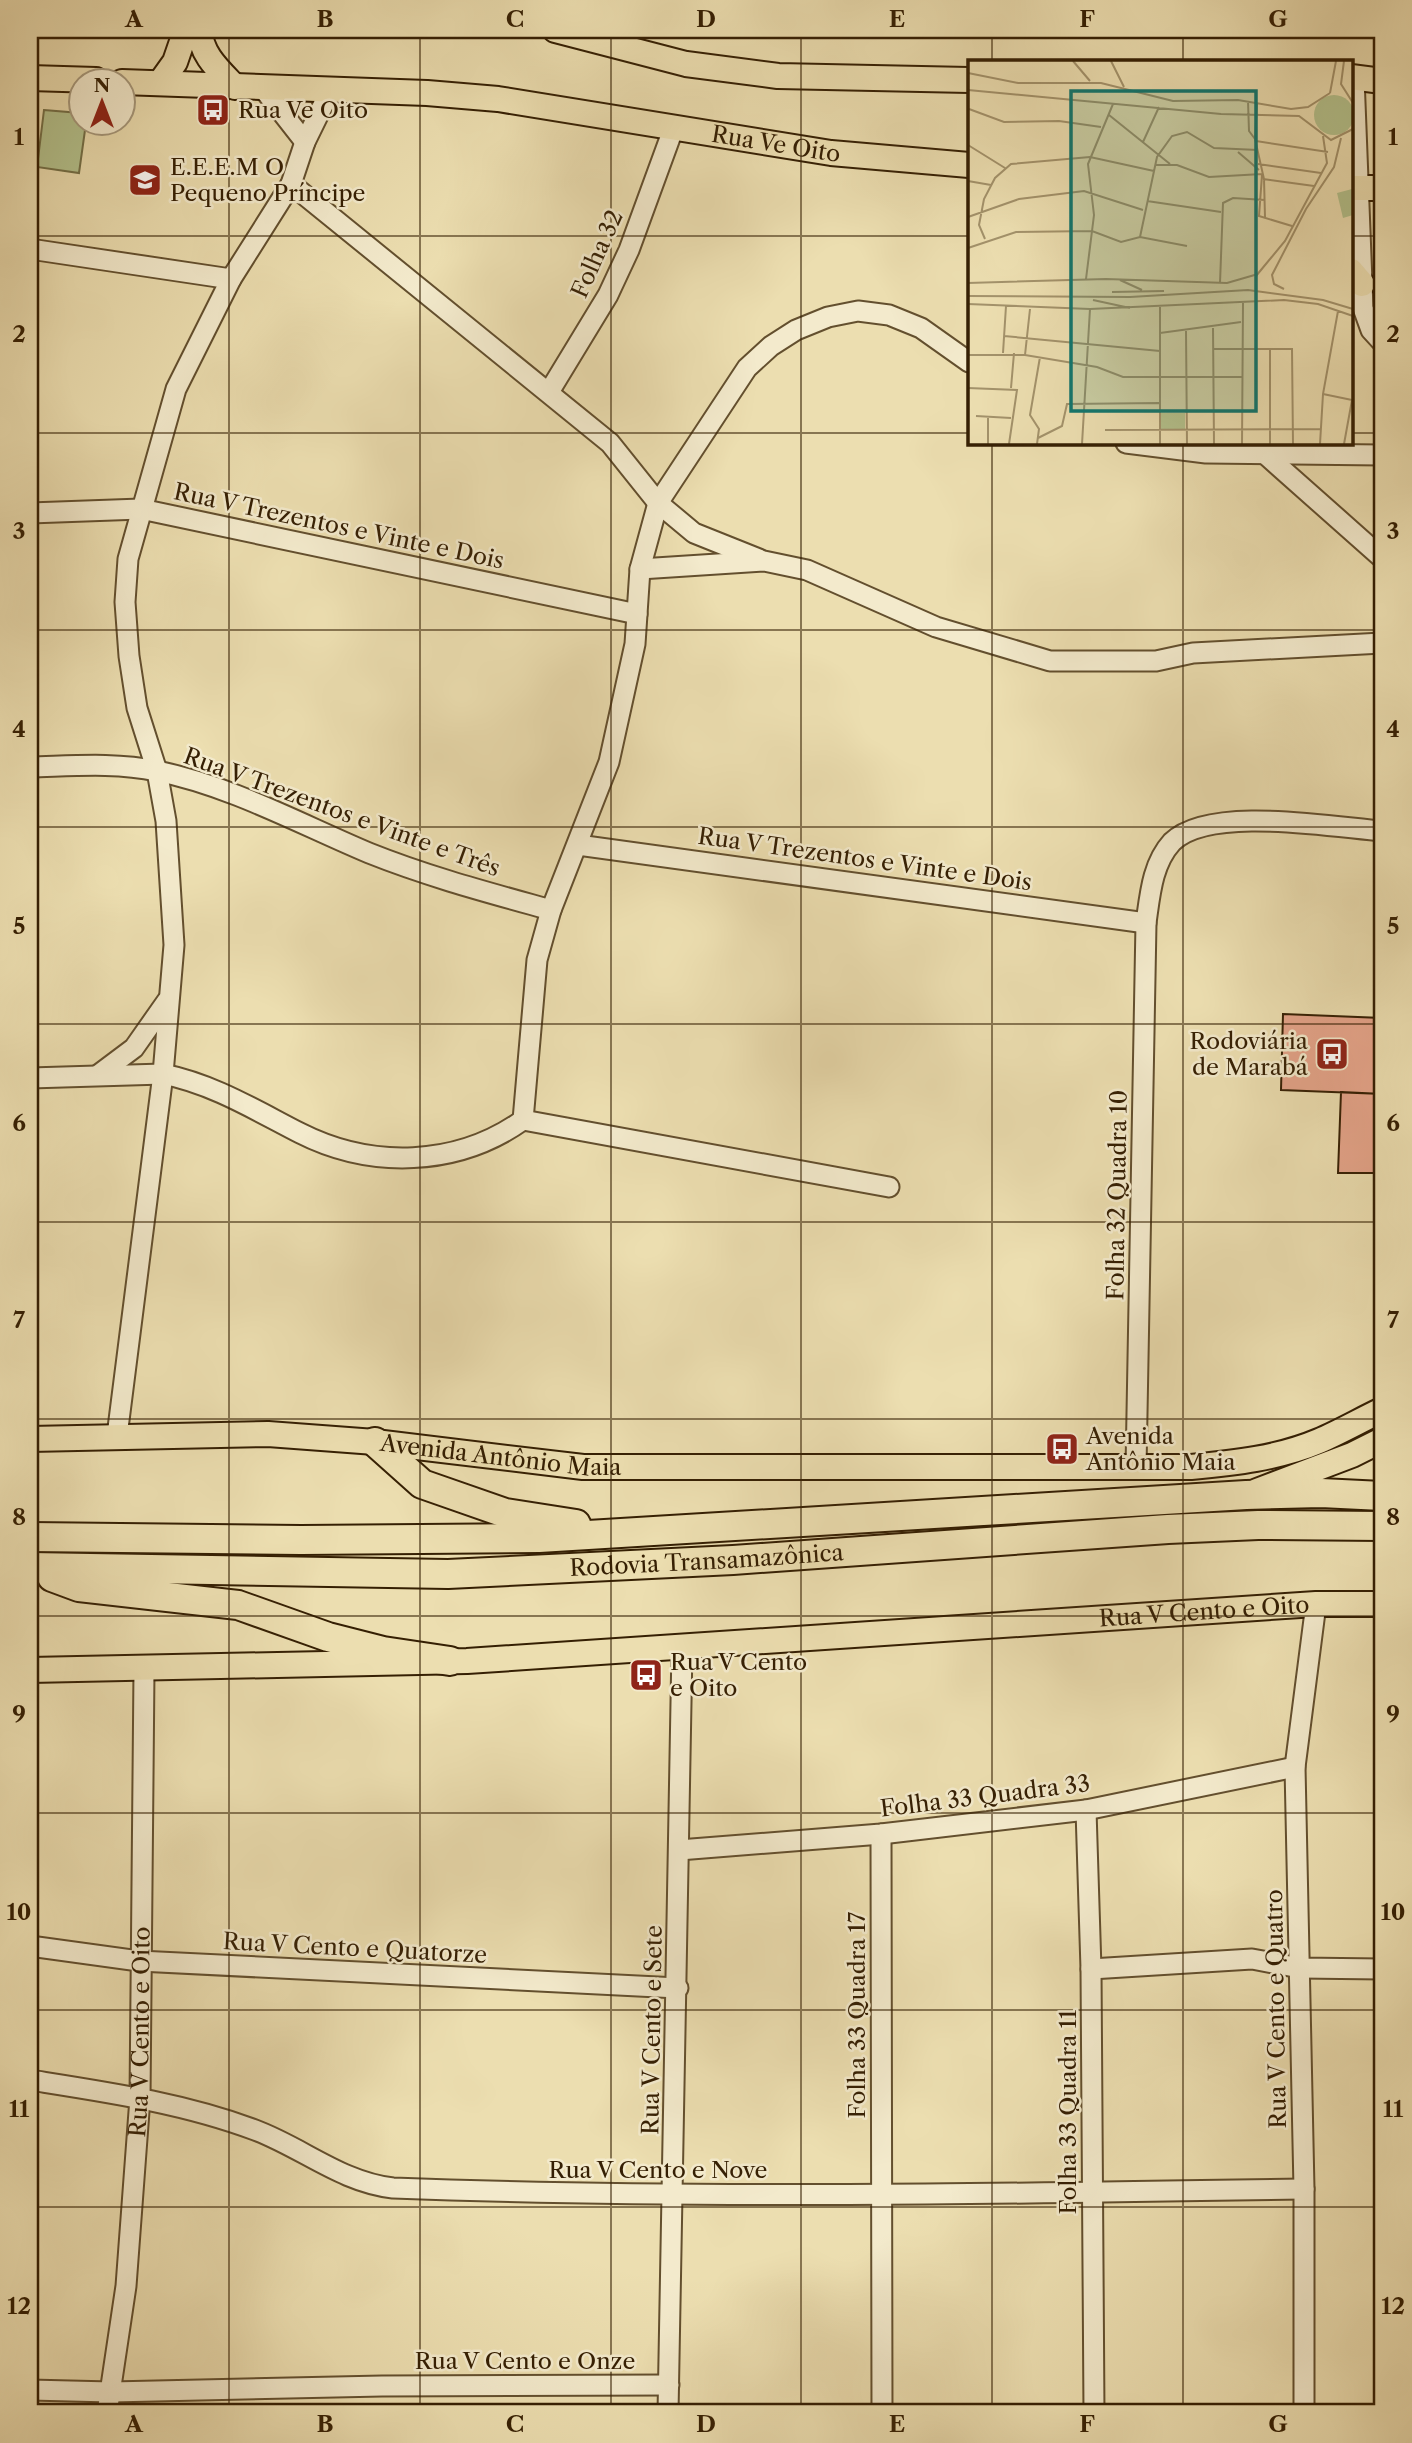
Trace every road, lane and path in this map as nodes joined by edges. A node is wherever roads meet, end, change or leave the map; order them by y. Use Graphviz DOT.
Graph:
graph roads {
  1 [pos="186,30"];
  2 [pos="200,30"];
  3 [pos="555,30"];
  4 [pos="1352,77"];
  5 [pos="30,78"];
  6 [pos="66,79"];
  7 [pos="968,80"];
  8 [pos="1382,81"];
  9 [pos="136,82"];
  10 [pos="160,83"];
  11 [pos="234,87"];
  12 [pos="262,87"];
  13 [pos="331,89"];
  14 [pos="674,127"];
  15 [pos="305,142"];
  16 [pos="968,165"];
  17 [pos="291,184"];
  18 [pos="1354,188"];
  19 [pos="1382,188"];
  20 [pos="30,249"];
  21 [pos="1357,278"];
  22 [pos="231,279"];
  23 [pos="1382,342"];
  24 [pos="968,361"];
  25 [pos="549,392"];
  26 [pos="1134,444"];
  27 [pos="1266,454"];
  28 [pos="1382,455"];
  29 [pos="658,503"];
  30 [pos="141,509"];
  31 [pos="30,513"];
  32 [pos="1382,558"];
  33 [pos="764,561"];
  34 [pos="640,569"];
  35 [pos="636,614"];
  36 [pos="1382,643"];
  37 [pos="30,767"];
  38 [pos="157,771"];
  39 [pos="1382,831"];
  40 [pos="578,845"];
  41 [pos="551,910"];
  42 [pos="1146,923"];
  43 [pos="167,1000"];
  44 [pos="163,1074"];
  45 [pos="96,1076"];
  46 [pos="30,1078"];
  47 [pos="523,1120"];
  48 [pos="888,1187"];
  49 [pos="1382,1410"];
  50 [pos="117,1436"];
  51 [pos="30,1439"];
  52 [pos="1382,1440"];
  53 [pos="375,1442"];
  54 [pos="1136,1468"];
  55 [pos="1247,1495"];
  56 [pos="1382,1496"];
  57 [pos="1382,1526"];
  58 [pos="663,1531"];
  59 [pos="30,1537"];
  60 [pos="30,1568"];
  61 [pos="1382,1589"];
  62 [pos="1316,1604"];
  63 [pos="1382,1604"];
  64 [pos="682,1648"];
  65 [pos="450,1661"];
  66 [pos="30,1670"];
  67 [pos="144,1670"];
  68 [pos="1295,1767"];
  69 [pos="1086,1810"];
  70 [pos="881,1834"];
  71 [pos="679,1850"];
  72 [pos="30,1946"];
  73 [pos="139,1961"];
  74 [pos="1300,1968"];
  75 [pos="1091,1969"];
  76 [pos="1382,1969"];
  77 [pos="678,1988"];
  78 [pos="30,2080"];
  79 [pos="140,2098"];
  80 [pos="1304,2189"];
  81 [pos="1093,2192"];
  82 [pos="674,2195"];
  83 [pos="881,2196"];
  84 [pos="669,2385"];
  85 [pos="30,2390"];
  86 [pos="111,2392"];
  87 [pos="107,2413"];
  88 [pos="668,2413"];
  89 [pos="882,2413"];
  90 [pos="1094,2413"];
  91 [pos="1304,2413"];
  1 -- 10 [label="main road"];
  2 -- 11 [label="main road"];
  3 -- 7 [label="main road"];
  4 -- 8 [label="main road"];
  4 -- 18 [label="street"];
  5 -- 6 [label="main road"];
  9 -- 10 [label="main road, Rua Ve Oito"];
  10 -- 11 [label="main road, Rua Ve Oito"];
  11 -- 12 [label="main road, Rua Ve Oito"];
  12 -- 13 [label="main road, Rua Ve Oito"];
  12 -- 15 [label="street"];
  13 -- 14 [label="main road, Rua Ve Oito"];
  13 -- 15 [label="street"];
  14 -- 16 [label="main road, Rua Ve Oito"];
  14 -- 25 [label="street, Folha 32"];
  15 -- 17 [label="street"];
  17 -- 22 [label="street"];
  17 -- 25 [label="street"];
  18 -- 19 [label="main road"];
  18 -- 21 [label="street"];
  20 -- 22 [label="street"];
  21 -- 23 [label="street"];
  22 -- 30 [label="street"];
  24 -- 29 [label="street"];
  25 -- 29 [label="street"];
  26 -- 27 [label="street"];
  27 -- 28 [label="street"];
  27 -- 32 [label="street"];
  29 -- 33 [label="street"];
  29 -- 34 [label="street"];
  30 -- 31 [label="street, Rua V Trezentos e Vinte e Dois"];
  30 -- 35 [label="street, Rua V Trezentos e Vinte e Dois"];
  30 -- 38 [label="street"];
  33 -- 34 [label="street"];
  33 -- 36 [label="street"];
  34 -- 35 [label="street"];
  35 -- 40 [label="street"];
  37 -- 38 [label="street, Rua V Trezentos e Vinte e Três"];
  38 -- 41 [label="street, Rua V Trezentos e Vinte e Três"];
  38 -- 43 [label="street"];
  39 -- 42 [label="street, Folha 32 Quadra 10"];
  40 -- 41 [label="street"];
  40 -- 42 [label="street, Rua V Trezentos e Vinte e Dois"];
  41 -- 47 [label="street"];
  42 -- 54 [label="street, Folha 32 Quadra 10"];
  43 -- 44 [label="street"];
  43 -- 45 [label="street"];
  44 -- 45 [label="street"];
  44 -- 47 [label="street"];
  44 -- 50 [label="street"];
  45 -- 46 [label="street"];
  47 -- 48 [label="street"];
  49 -- 54 [label="main road, Avenida Antônio Maia"];
  50 -- 51 [label="main road, Avenida Antônio Maia"];
  50 -- 53 [label="main road, Avenida Antônio Maia"];
  52 -- 55 [label="main road"];
  53 -- 54 [label="main road, Avenida Antônio Maia"];
  53 -- 58 [label="highway"];
  55 -- 56 [label="highway, Rodovia Transamazônica"];
  55 -- 58 [label="highway, Rodovia Transamazônica"];
  57 -- 60 [label="highway, Rodovia Transamazônica"];
  58 -- 59 [label="highway, Rodovia Transamazônica"];
  60 -- 65 [label="highway"];
  61 -- 62 [label="main road"];
  62 -- 63 [label="main road, Rua V Cento e Oito"];
  62 -- 64 [label="main road, Rua V Cento e Oito"];
  62 -- 68 [label="street, Rua V Cento e Quatro"];
  64 -- 65 [label="main road, Rua V Cento e Oito"];
  64 -- 71 [label="street, Rua V Cento e Sete"];
  65 -- 67 [label="main road, Rua V Cento e Oito"];
  66 -- 67 [label="main road, Rua V Cento e Oito"];
  67 -- 73 [label="street, Rua V Cento e Oito"];
  68 -- 69 [label="street, Folha 33 Quadra 33"];
  68 -- 74 [label="street, Rua V Cento e Quatro"];
  69 -- 70 [label="street, Folha 33 Quadra 33"];
  69 -- 75 [label="street, Folha 33 Quadra 11"];
  70 -- 71 [label="street, Folha 33 Quadra 33"];
  70 -- 83 [label="street, Folha 33 Quadra 17"];
  71 -- 77 [label="street, Rua V Cento e Sete"];
  72 -- 73 [label="street, Rua V Cento e Quatorze"];
  73 -- 77 [label="street, Rua V Cento e Quatorze"];
  73 -- 79 [label="street, Rua V Cento e Oito"];
  74 -- 75 [label="street"];
  74 -- 76 [label="street"];
  74 -- 80 [label="street, Rua V Cento e Quatro"];
  75 -- 81 [label="street, Folha 33 Quadra 11"];
  77 -- 82 [label="street, Rua V Cento e Sete"];
  78 -- 79 [label="street, Rua V Cento e Nove"];
  79 -- 82 [label="street, Rua V Cento e Nove"];
  79 -- 86 [label="street, Rua V Cento e Oito"];
  80 -- 81 [label="street, Rua V Cento e Nove"];
  80 -- 91 [label="street, Rua V Cento e Quatro"];
  81 -- 83 [label="street, Rua V Cento e Nove"];
  81 -- 90 [label="street, Folha 33 Quadra 11"];
  82 -- 83 [label="street, Rua V Cento e Nove"];
  82 -- 84 [label="street, Rua V Cento e Sete"];
  83 -- 89 [label="street, Folha 33 Quadra 17"];
  84 -- 86 [label="street, Rua V Cento e Onze"];
  84 -- 88 [label="street, Rua V Cento e Sete"];
  85 -- 86 [label="street"];
  86 -- 87 [label="street, Rua V Cento e Oito"];
}
